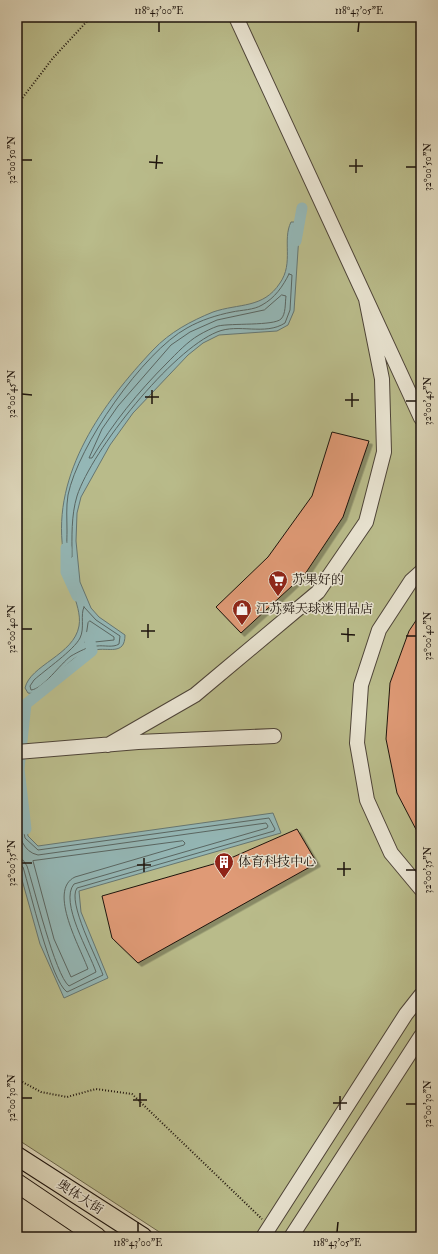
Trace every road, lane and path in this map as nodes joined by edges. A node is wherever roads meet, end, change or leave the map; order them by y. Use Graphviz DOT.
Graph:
graph roads {
  1 [pos="91,17"];
  2 [pos="236,17"];
  3 [pos="17,104"];
  4 [pos="366,299"];
  5 [pos="421,418"];
  6 [pos="421,572"];
  7 [pos="274,736"];
  8 [pos="108,745"];
  9 [pos="17,752"];
  10 [pos="421,890"];
  11 [pos="421,995"];
  12 [pos="421,1036"];
  13 [pos="17,1079"];
  14 [pos="17,1156"];
  15 [pos="17,1183"];
  16 [pos="266,1232"];
  17 [pos="98,1237"];
  18 [pos="143,1237"];
  19 [pos="291,1237"];
  1 -- 3 [label="path"];
  2 -- 4 [label="lane"];
  4 -- 5 [label="lane"];
  4 -- 8 [label="lane"];
  6 -- 10 [label="lane"];
  7 -- 8 [label="lane"];
  8 -- 9 [label="lane"];
  11 -- 16 [label="lane"];
  12 -- 19 [label="lane"];
  13 -- 16 [label="path"];
  14 -- 18 [label="main road, 奥体大街"];
  15 -- 17 [label="main road, 奥体大街"];
}
